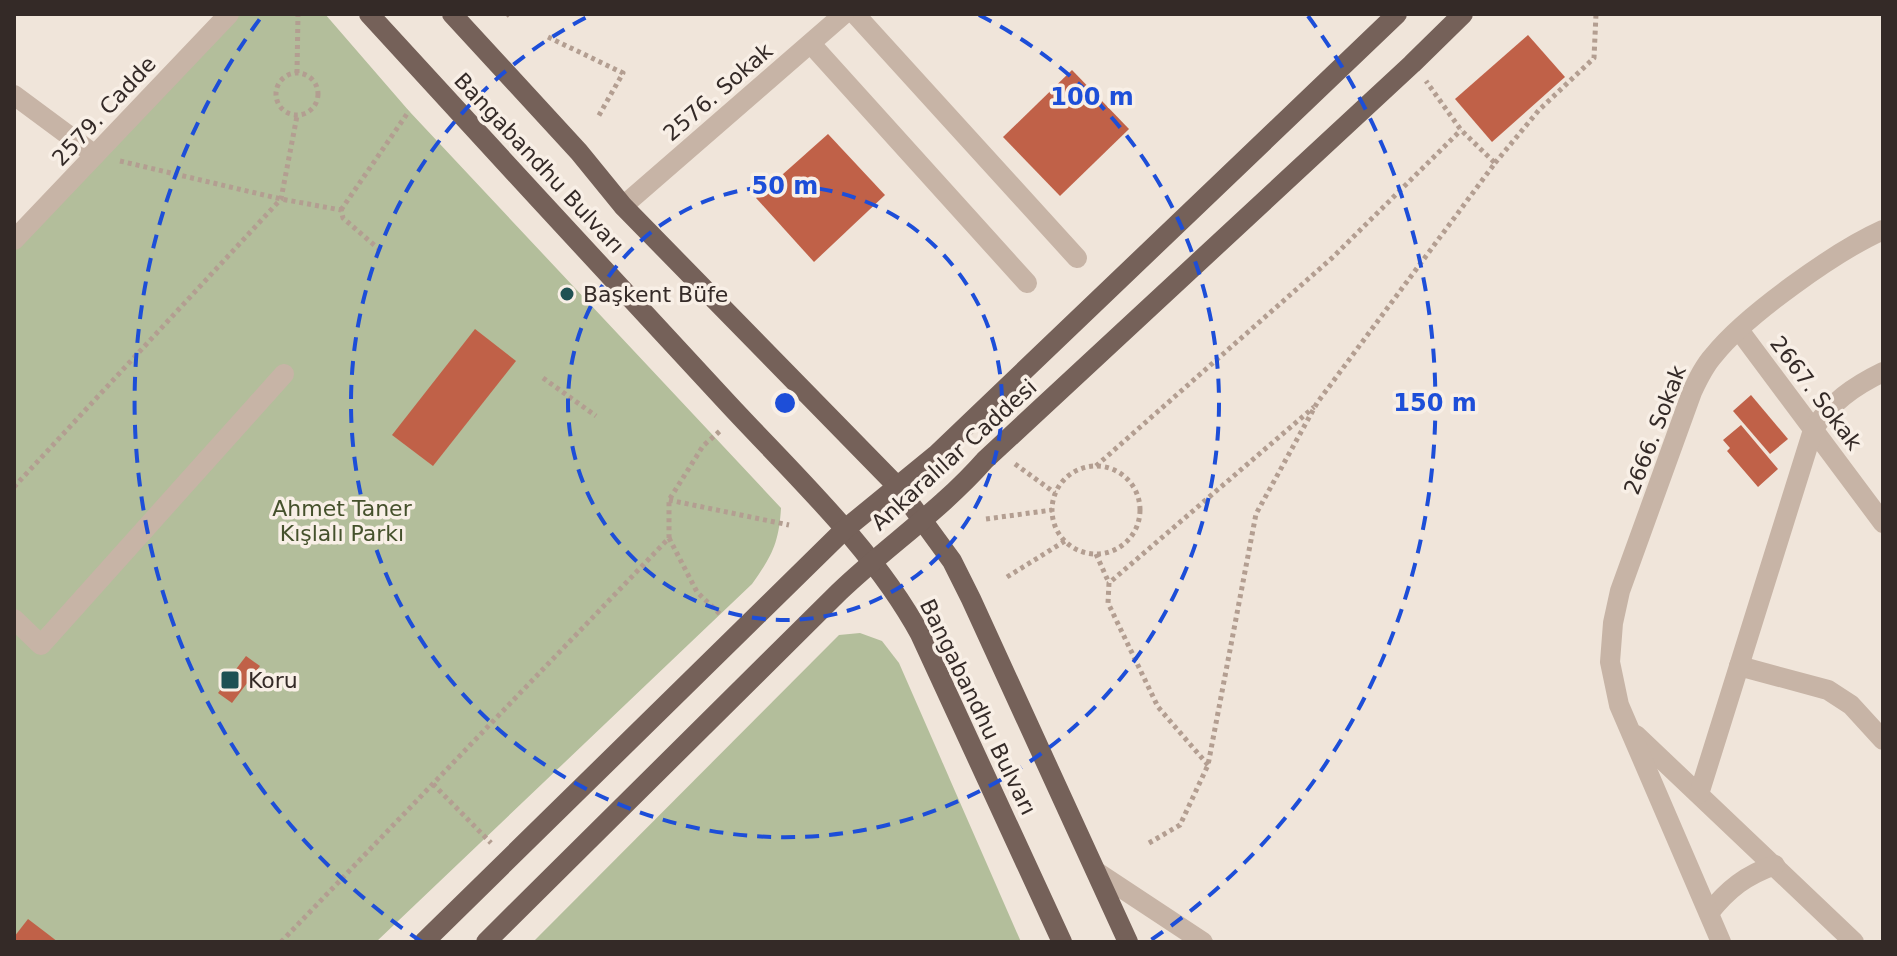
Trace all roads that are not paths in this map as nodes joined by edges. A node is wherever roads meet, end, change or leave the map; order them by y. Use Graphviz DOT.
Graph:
graph roads {
  1 [pos="229,14"];
  2 [pos="369,14"];
  3 [pos="452,14"];
  4 [pos="844,14"];
  5 [pos="855,14"];
  6 [pos="1397,14"];
  7 [pos="1463,14"];
  8 [pos="811,44"];
  9 [pos="14,95"];
  10 [pos="95,155"];
  11 [pos="623,206"];
  12 [pos="1883,230"];
  13 [pos="14,240"];
  14 [pos="1077,258"];
  15 [pos="1027,283"];
  16 [pos="1739,330"];
  17 [pos="1883,372"];
  18 [pos="284,374"];
  19 [pos="1813,430"];
  20 [pos="898,487"];
  21 [pos="924,521"];
  22 [pos="1883,523"];
  23 [pos="844,530"];
  24 [pos="871,562"];
  25 [pos="14,619"];
  26 [pos="1739,666"];
  27 [pos="1628,726"];
  28 [pos="1883,740"];
  29 [pos="1699,794"];
  30 [pos="1775,865"];
  31 [pos="1097,872"];
  32 [pos="1709,913"];
  33 [pos="427,941"];
  34 [pos="486,942"];
  35 [pos="1062,942"];
  36 [pos="1128,942"];
  37 [pos="1203,942"];
  38 [pos="1721,942"];
  39 [pos="1854,942"];
  1 -- 10 [label="street, 2579. Cadde"];
  2 -- 23 [label="main road, Bangabandhu Bulvarı"];
  3 -- 11 [label="main road, Bangabandhu Bulvarı"];
  4 -- 8 [label="street, 2576. Sokak"];
  5 -- 14 [label="street"];
  6 -- 20 [label="main road, Ankaralılar Caddesi"];
  7 -- 21 [label="main road, Ankaralılar Caddesi"];
  8 -- 11 [label="street, 2576. Sokak"];
  8 -- 15 [label="street"];
  9 -- 10 [label="street"];
  10 -- 13 [label="street, 2579. Cadde"];
  11 -- 20 [label="main road, Bangabandhu Bulvarı"];
  12 -- 16 [label="street, 2666. Sokak"];
  16 -- 19 [label="street, 2667. Sokak"];
  16 -- 27 [label="street, 2666. Sokak"];
  17 -- 19 [label="street"];
  18 -- 25 [label="street"];
  19 -- 22 [label="street, 2667. Sokak"];
  19 -- 26 [label="street"];
  20 -- 21 [label="main road, Bangabandhu Bulvarı"];
  20 -- 23 [label="main road, Ankaralılar Caddesi"];
  21 -- 24 [label="main road, Ankaralılar Caddesi"];
  21 -- 31 [label="main road, Bangabandhu Bulvarı"];
  23 -- 24 [label="main road, Bangabandhu Bulvarı"];
  23 -- 33 [label="main road, Ankaralılar Caddesi"];
  24 -- 34 [label="main road, Ankaralılar Caddesi"];
  24 -- 35 [label="main road, Bangabandhu Bulvarı"];
  26 -- 28 [label="street"];
  26 -- 29 [label="street"];
  27 -- 29 [label="street, 2666. Sokak"];
  27 -- 32 [label="street, 2666. Sokak"];
  29 -- 30 [label="street, 2666. Sokak"];
  30 -- 32 [label="street"];
  30 -- 39 [label="street, 2666. Sokak"];
  31 -- 36 [label="main road, Bangabandhu Bulvarı"];
  31 -- 37 [label="street"];
  32 -- 38 [label="street, 2666. Sokak"];
}
